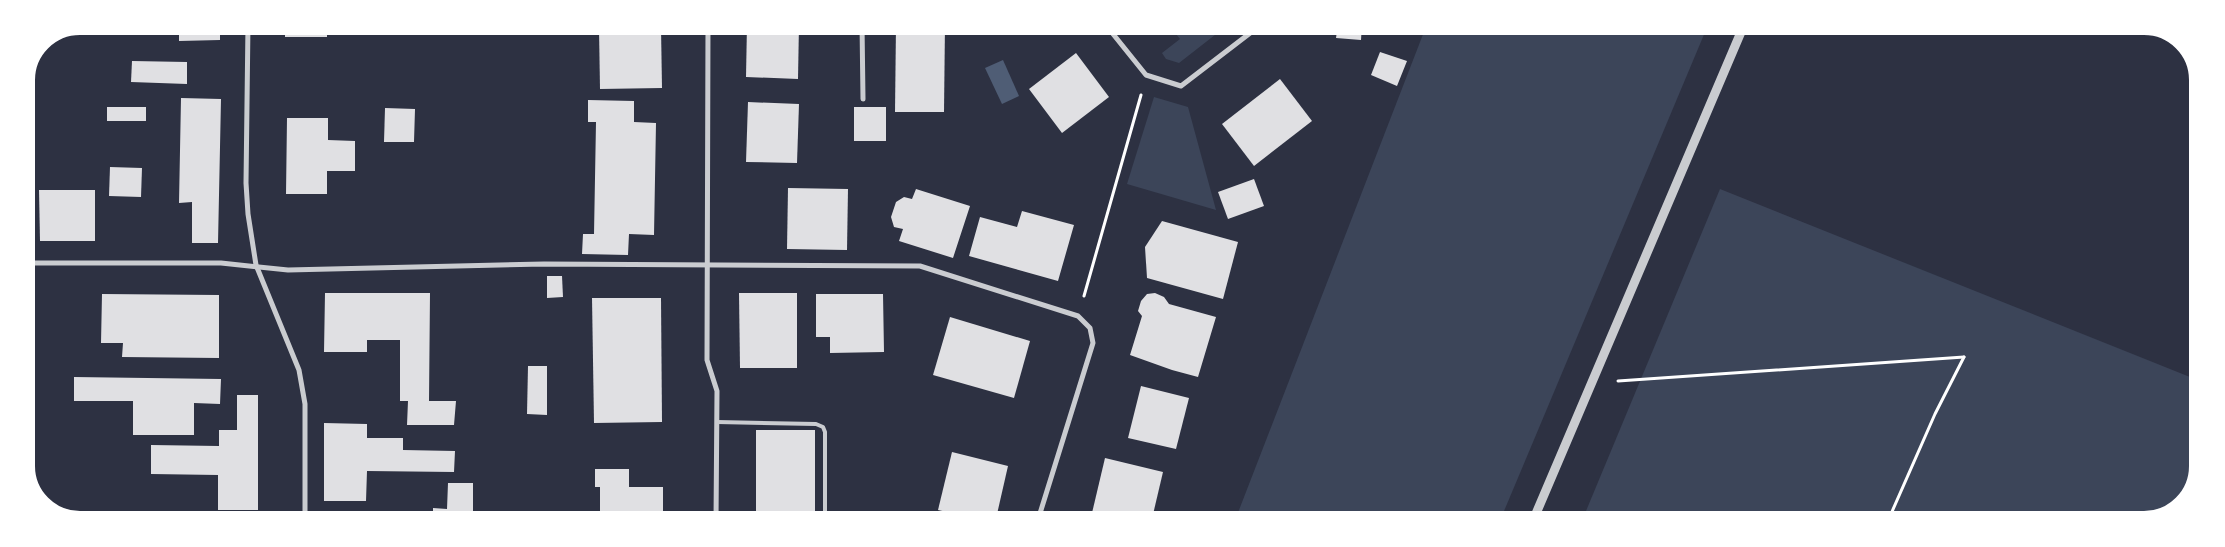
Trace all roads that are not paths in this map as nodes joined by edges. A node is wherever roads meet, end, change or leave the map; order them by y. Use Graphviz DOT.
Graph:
graph roads {
  1 [pos="248,32"];
  2 [pos="708,32"];
  3 [pos="862,32"];
  4 [pos="1111,32"];
  5 [pos="1251,32"];
  6 [pos="1741,32"];
  7 [pos="863,99"];
  8 [pos="32,263"];
  9 [pos="706,264"];
  10 [pos="256,265"];
  11 [pos="717,422"];
  12 [pos="305,514"];
  13 [pos="716,514"];
  14 [pos="825,514"];
  15 [pos="1041,514"];
  16 [pos="1536,514"];
  1 -- 10 [label="street"];
  2 -- 9 [label="street"];
  3 -- 7 [label="street"];
  4 -- 5 [label="street"];
  6 -- 16 [label="street"];
  8 -- 10 [label="street"];
  9 -- 10 [label="street"];
  9 -- 11 [label="street"];
  9 -- 15 [label="street"];
  10 -- 12 [label="street"];
  11 -- 13 [label="street"];
  11 -- 14 [label="lane"];
}
